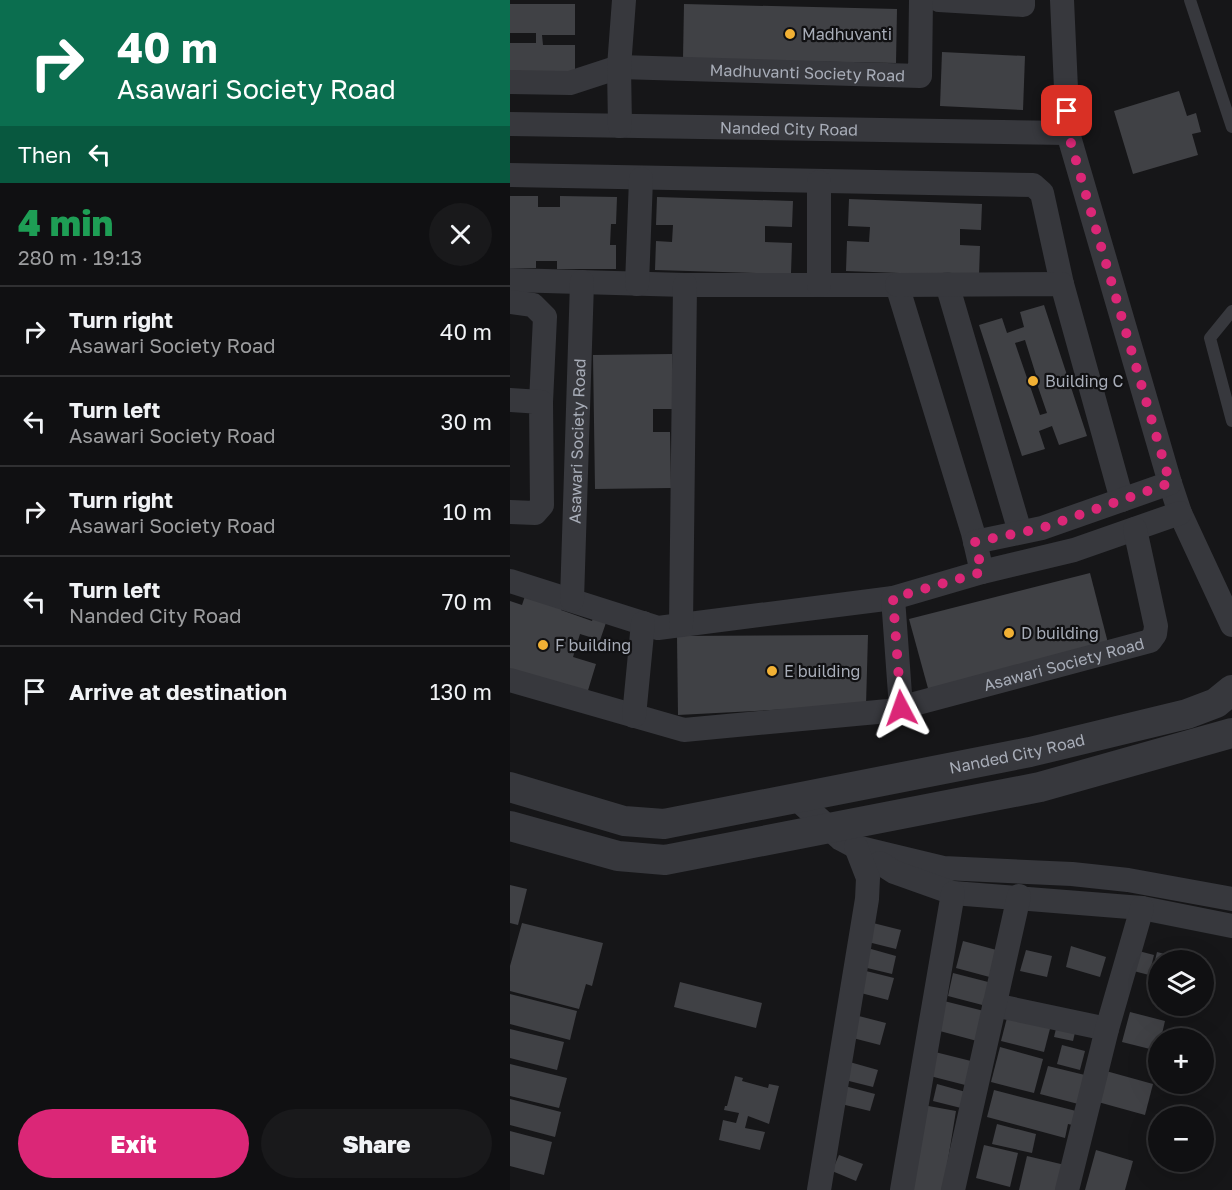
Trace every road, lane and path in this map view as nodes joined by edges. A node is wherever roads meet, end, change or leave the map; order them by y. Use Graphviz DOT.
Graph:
graph roads {
  1 [pos="624,0"];
  2 [pos="921,0"];
  3 [pos="939,0"];
  4 [pos="1023,0"];
  5 [pos="1062,0"];
  6 [pos="1191,0"];
  7 [pos="619,67"];
  8 [pos="510,82"];
  9 [pos="510,124"];
  10 [pos="620,126"];
  11 [pos="1232,127"];
  12 [pos="1068,133"];
  13 [pos="510,176"];
  14 [pos="641,178"];
  15 [pos="819,182"];
  16 [pos="510,280"];
  17 [pos="582,282"];
  18 [pos="637,284"];
  19 [pos="947,284"];
  20 [pos="1062,284"];
  21 [pos="685,285"];
  22 [pos="819,285"];
  23 [pos="897,285"];
  24 [pos="510,302"];
  25 [pos="1232,311"];
  26 [pos="510,400"];
  27 [pos="542,402"];
  28 [pos="1232,421"];
  29 [pos="1170,483"];
  30 [pos="1122,500"];
  31 [pos="510,512"];
  32 [pos="1180,513"];
  33 [pos="1135,530"];
  34 [pos="1020,532"];
  35 [pos="975,542"];
  36 [pos="982,572"];
  37 [pos="510,581"];
  38 [pos="893,598"];
  39 [pos="572,600"];
  40 [pos="643,623"];
  41 [pos="1232,624"];
  42 [pos="681,625"];
  43 [pos="510,680"];
  44 [pos="1232,690"];
  45 [pos="901,708"];
  46 [pos="634,716"];
  47 [pos="1232,733"];
  48 [pos="510,787"];
  49 [pos="797,799"];
  50 [pos="510,826"];
  51 [pos="828,829"];
  52 [pos="856,847"];
  53 [pos="953,893"];
  54 [pos="1019,896"];
  55 [pos="1232,899"];
  56 [pos="1142,908"];
  57 [pos="1232,926"];
  58 [pos="994,1005"];
  59 [pos="1107,1029"];
  60 [pos="819,1190"];
  61 [pos="902,1190"];
  62 [pos="953,1190"];
  63 [pos="1067,1190"];
  1 -- 7 [label="street"];
  2 -- 7 [label="street, Madhuvanti Society Road"];
  3 -- 4 [label="street"];
  5 -- 12 [label="street"];
  6 -- 11 [label="lane"];
  7 -- 8 [label="street"];
  7 -- 10 [label="street"];
  9 -- 10 [label="street, Nanded City Road"];
  10 -- 12 [label="street, Nanded City Road"];
  12 -- 29 [label="street"];
  13 -- 14 [label="street"];
  14 -- 15 [label="street"];
  14 -- 18 [label="street"];
  15 -- 20 [label="street"];
  15 -- 22 [label="street"];
  16 -- 17 [label="street"];
  17 -- 18 [label="street"];
  17 -- 39 [label="street, Asawari Society Road"];
  18 -- 21 [label="street"];
  19 -- 20 [label="street"];
  19 -- 23 [label="street"];
  19 -- 34 [label="street"];
  20 -- 30 [label="street"];
  21 -- 22 [label="street"];
  21 -- 42 [label="street"];
  22 -- 23 [label="street"];
  23 -- 35 [label="street"];
  24 -- 27 [label="street, Asawari Society Road"];
  25 -- 28 [label="lane"];
  26 -- 27 [label="street"];
  27 -- 31 [label="street, Asawari Society Road"];
  29 -- 30 [label="street"];
  29 -- 32 [label="street"];
  30 -- 34 [label="street"];
  32 -- 33 [label="street"];
  32 -- 41 [label="street"];
  33 -- 36 [label="street"];
  33 -- 45 [label="street, Asawari Society Road"];
  34 -- 35 [label="street"];
  35 -- 36 [label="street"];
  36 -- 38 [label="street"];
  37 -- 39 [label="street"];
  38 -- 42 [label="street"];
  38 -- 45 [label="street"];
  39 -- 40 [label="street"];
  40 -- 42 [label="street"];
  40 -- 46 [label="street"];
  43 -- 46 [label="street, Asawari Society Road"];
  44 -- 49 [label="street, Nanded City Road"];
  45 -- 46 [label="street, Asawari Society Road"];
  47 -- 51 [label="street"];
  48 -- 49 [label="street, Nanded City Road"];
  49 -- 51 [label="street"];
  50 -- 51 [label="street"];
  51 -- 52 [label="street"];
  52 -- 53 [label="street"];
  52 -- 55 [label="street"];
  52 -- 60 [label="street"];
  53 -- 54 [label="street"];
  53 -- 61 [label="street"];
  54 -- 56 [label="street"];
  54 -- 58 [label="street"];
  56 -- 57 [label="street"];
  56 -- 59 [label="street"];
  58 -- 59 [label="street"];
  58 -- 62 [label="street"];
  59 -- 63 [label="street"];
}
